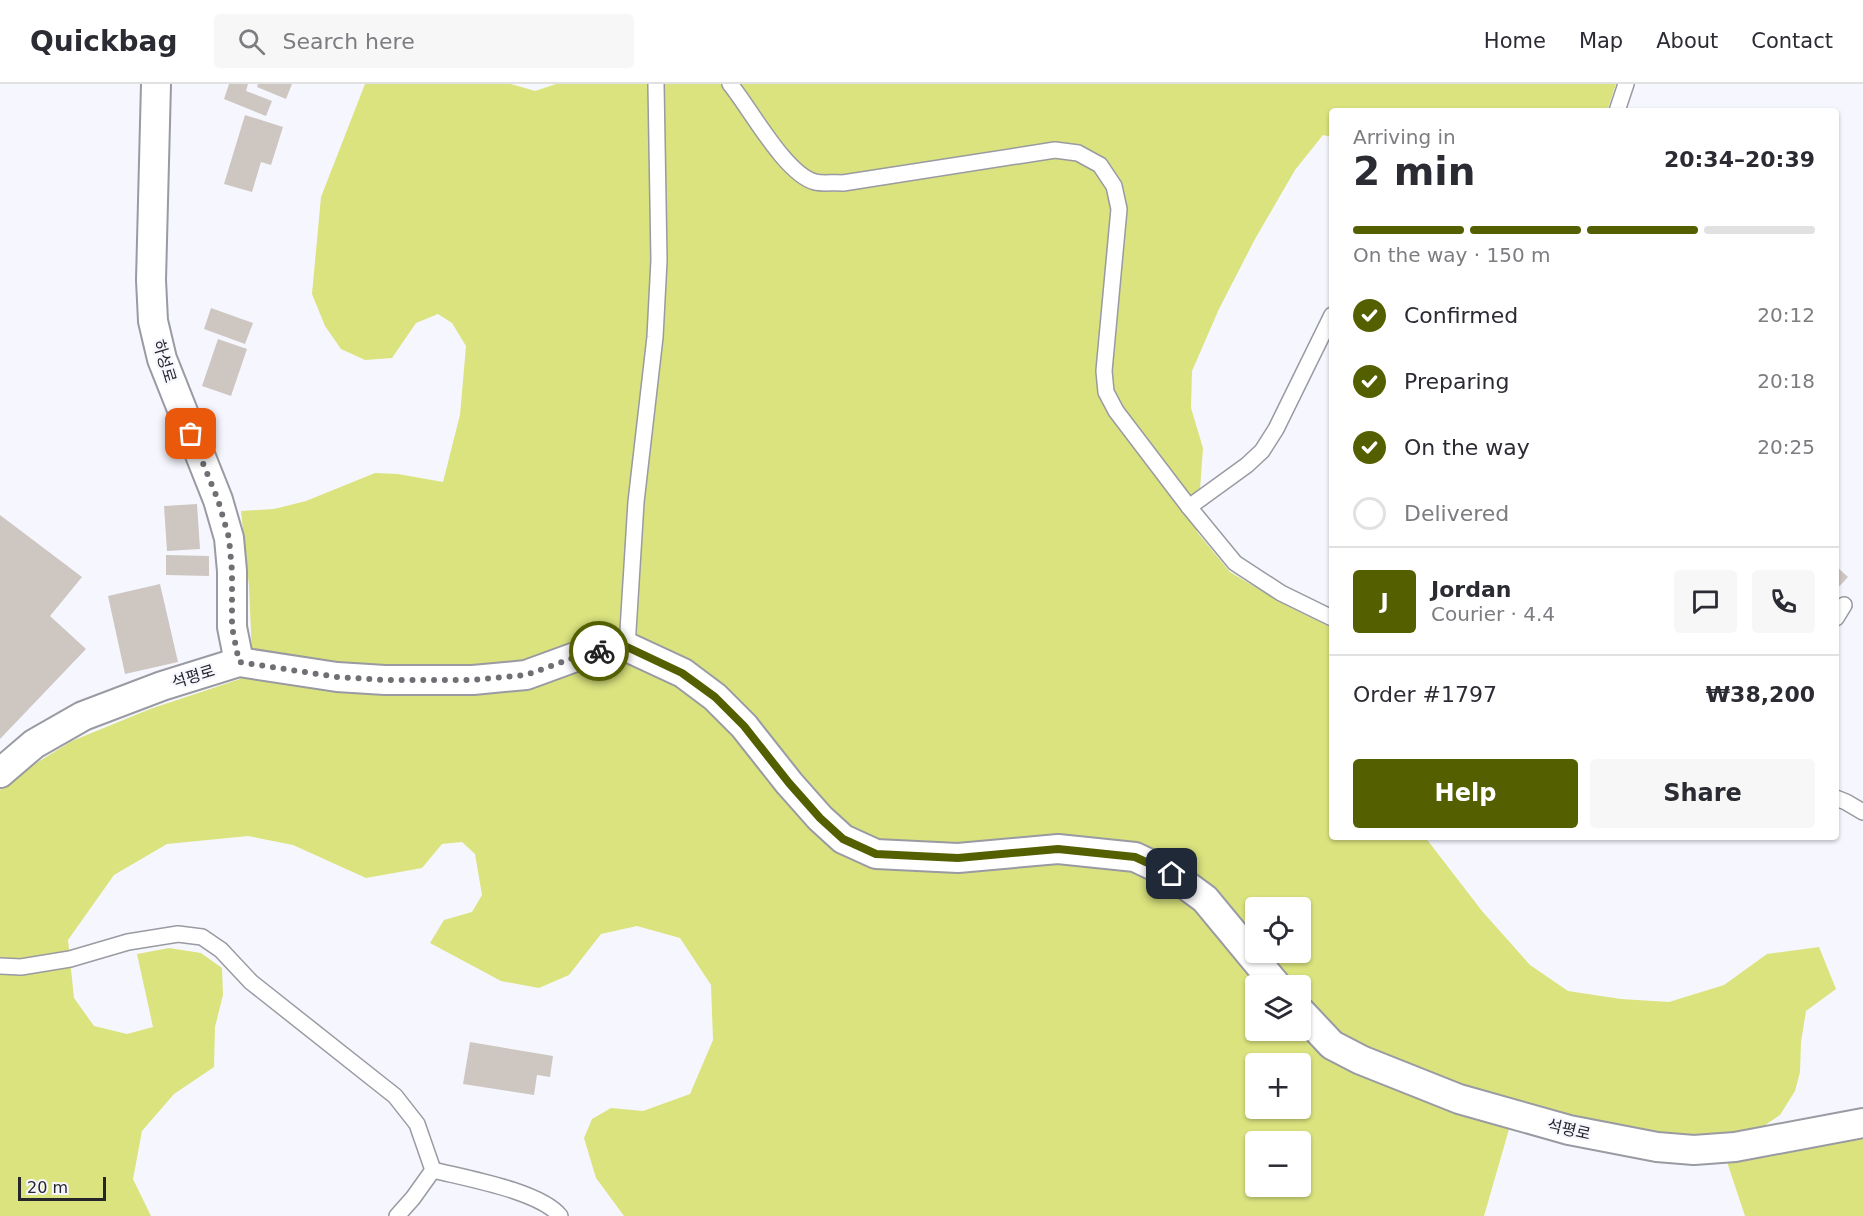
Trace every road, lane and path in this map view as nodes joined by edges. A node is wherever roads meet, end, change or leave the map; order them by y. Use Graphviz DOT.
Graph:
graph roads {
  1 [pos="156,84"];
  2 [pos="656,84"];
  3 [pos="730,84"];
  4 [pos="1626,84"];
  5 [pos="1618,108"];
  6 [pos="1329,321"];
  7 [pos="1188,507"];
  8 [pos="1329,617"];
  9 [pos="627,647"];
  10 [pos="239,662"];
  11 [pos="0,773"];
  12 [pos="1839,799"];
  13 [pos="1863,812"];
  14 [pos="0,966"];
  15 [pos="1268,975"];
  16 [pos="1311,1023"];
  17 [pos="1863,1123"];
  18 [pos="433,1170"];
  19 [pos="397,1216"];
  20 [pos="560,1216"];
  1 -- 10 [label="street, 하성로"];
  2 -- 9 [label="lane"];
  3 -- 7 [label="lane"];
  4 -- 5 [label="lane"];
  6 -- 7 [label="lane"];
  7 -- 8 [label="lane"];
  9 -- 10 [label="street, 석평로"];
  9 -- 15 [label="street"];
  10 -- 11 [label="street, 석평로"];
  12 -- 13 [label="lane"];
  14 -- 18 [label="lane"];
  16 -- 17 [label="street, 석평로"];
  18 -- 19 [label="lane"];
  18 -- 20 [label="lane"];
}
